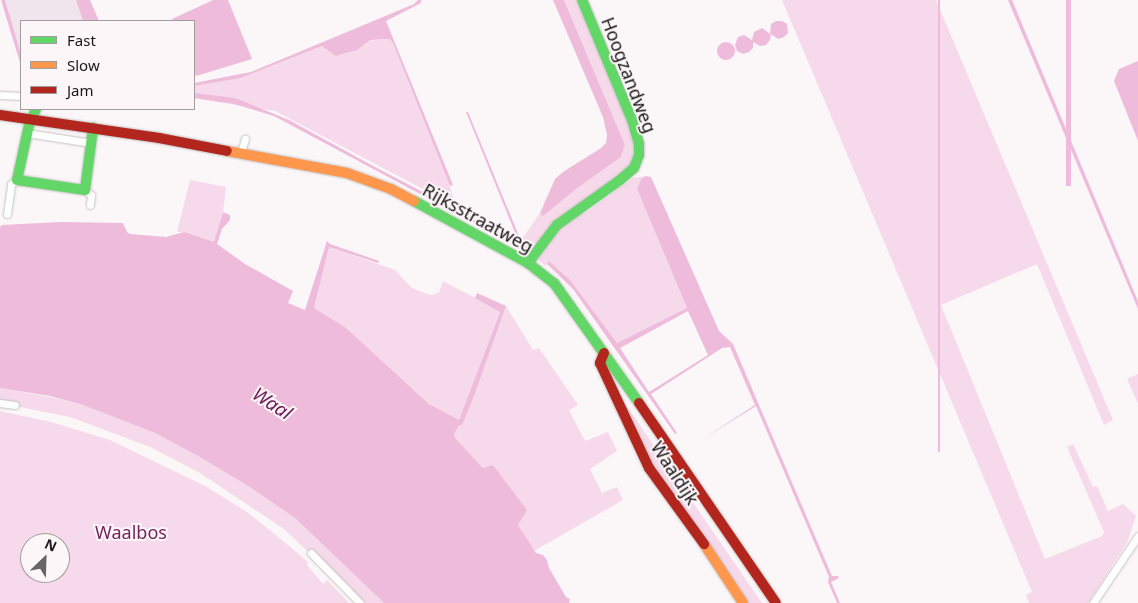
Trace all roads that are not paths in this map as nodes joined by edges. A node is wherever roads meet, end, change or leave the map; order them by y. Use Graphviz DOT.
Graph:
graph roads {
  1 [pos="582,0"];
  2 [pos="0,95"];
  3 [pos="20,96"];
  4 [pos="36,110"];
  5 [pos="0,115"];
  6 [pos="31,119"];
  7 [pos="93,128"];
  8 [pos="27,133"];
  9 [pos="245,139"];
  10 [pos="91,143"];
  11 [pos="241,152"];
  12 [pos="18,180"];
  13 [pos="85,190"];
  14 [pos="90,205"];
  15 [pos="7,214"];
  16 [pos="528,263"];
  17 [pos="604,353"];
  18 [pos="0,404"];
  19 [pos="15,405"];
  20 [pos="1138,536"];
  21 [pos="310,553"];
  22 [pos="360,603"];
  23 [pos="743,603"];
  24 [pos="776,603"];
  25 [pos="1093,603"];
  1 -- 16 [label="street, Hoogzandweg"];
  2 -- 3 [label="street"];
  4 -- 6 [label="street"];
  5 -- 6 [label="street, Rijksstraatweg"];
  6 -- 7 [label="street, Rijksstraatweg"];
  6 -- 8 [label="street"];
  7 -- 10 [label="street"];
  7 -- 11 [label="street, Rijksstraatweg"];
  8 -- 10 [label="street"];
  8 -- 12 [label="street"];
  9 -- 11 [label="street"];
  10 -- 13 [label="street"];
  11 -- 16 [label="street, Rijksstraatweg"];
  12 -- 13 [label="street"];
  12 -- 15 [label="street"];
  13 -- 14 [label="street"];
  16 -- 17 [label="street, Rijksstraatweg"];
  17 -- 23 [label="street, Waaldijk"];
  17 -- 24 [label="street, Rijksstraatweg"];
  18 -- 19 [label="street"];
  20 -- 25 [label="street"];
  21 -- 22 [label="street"];
}
